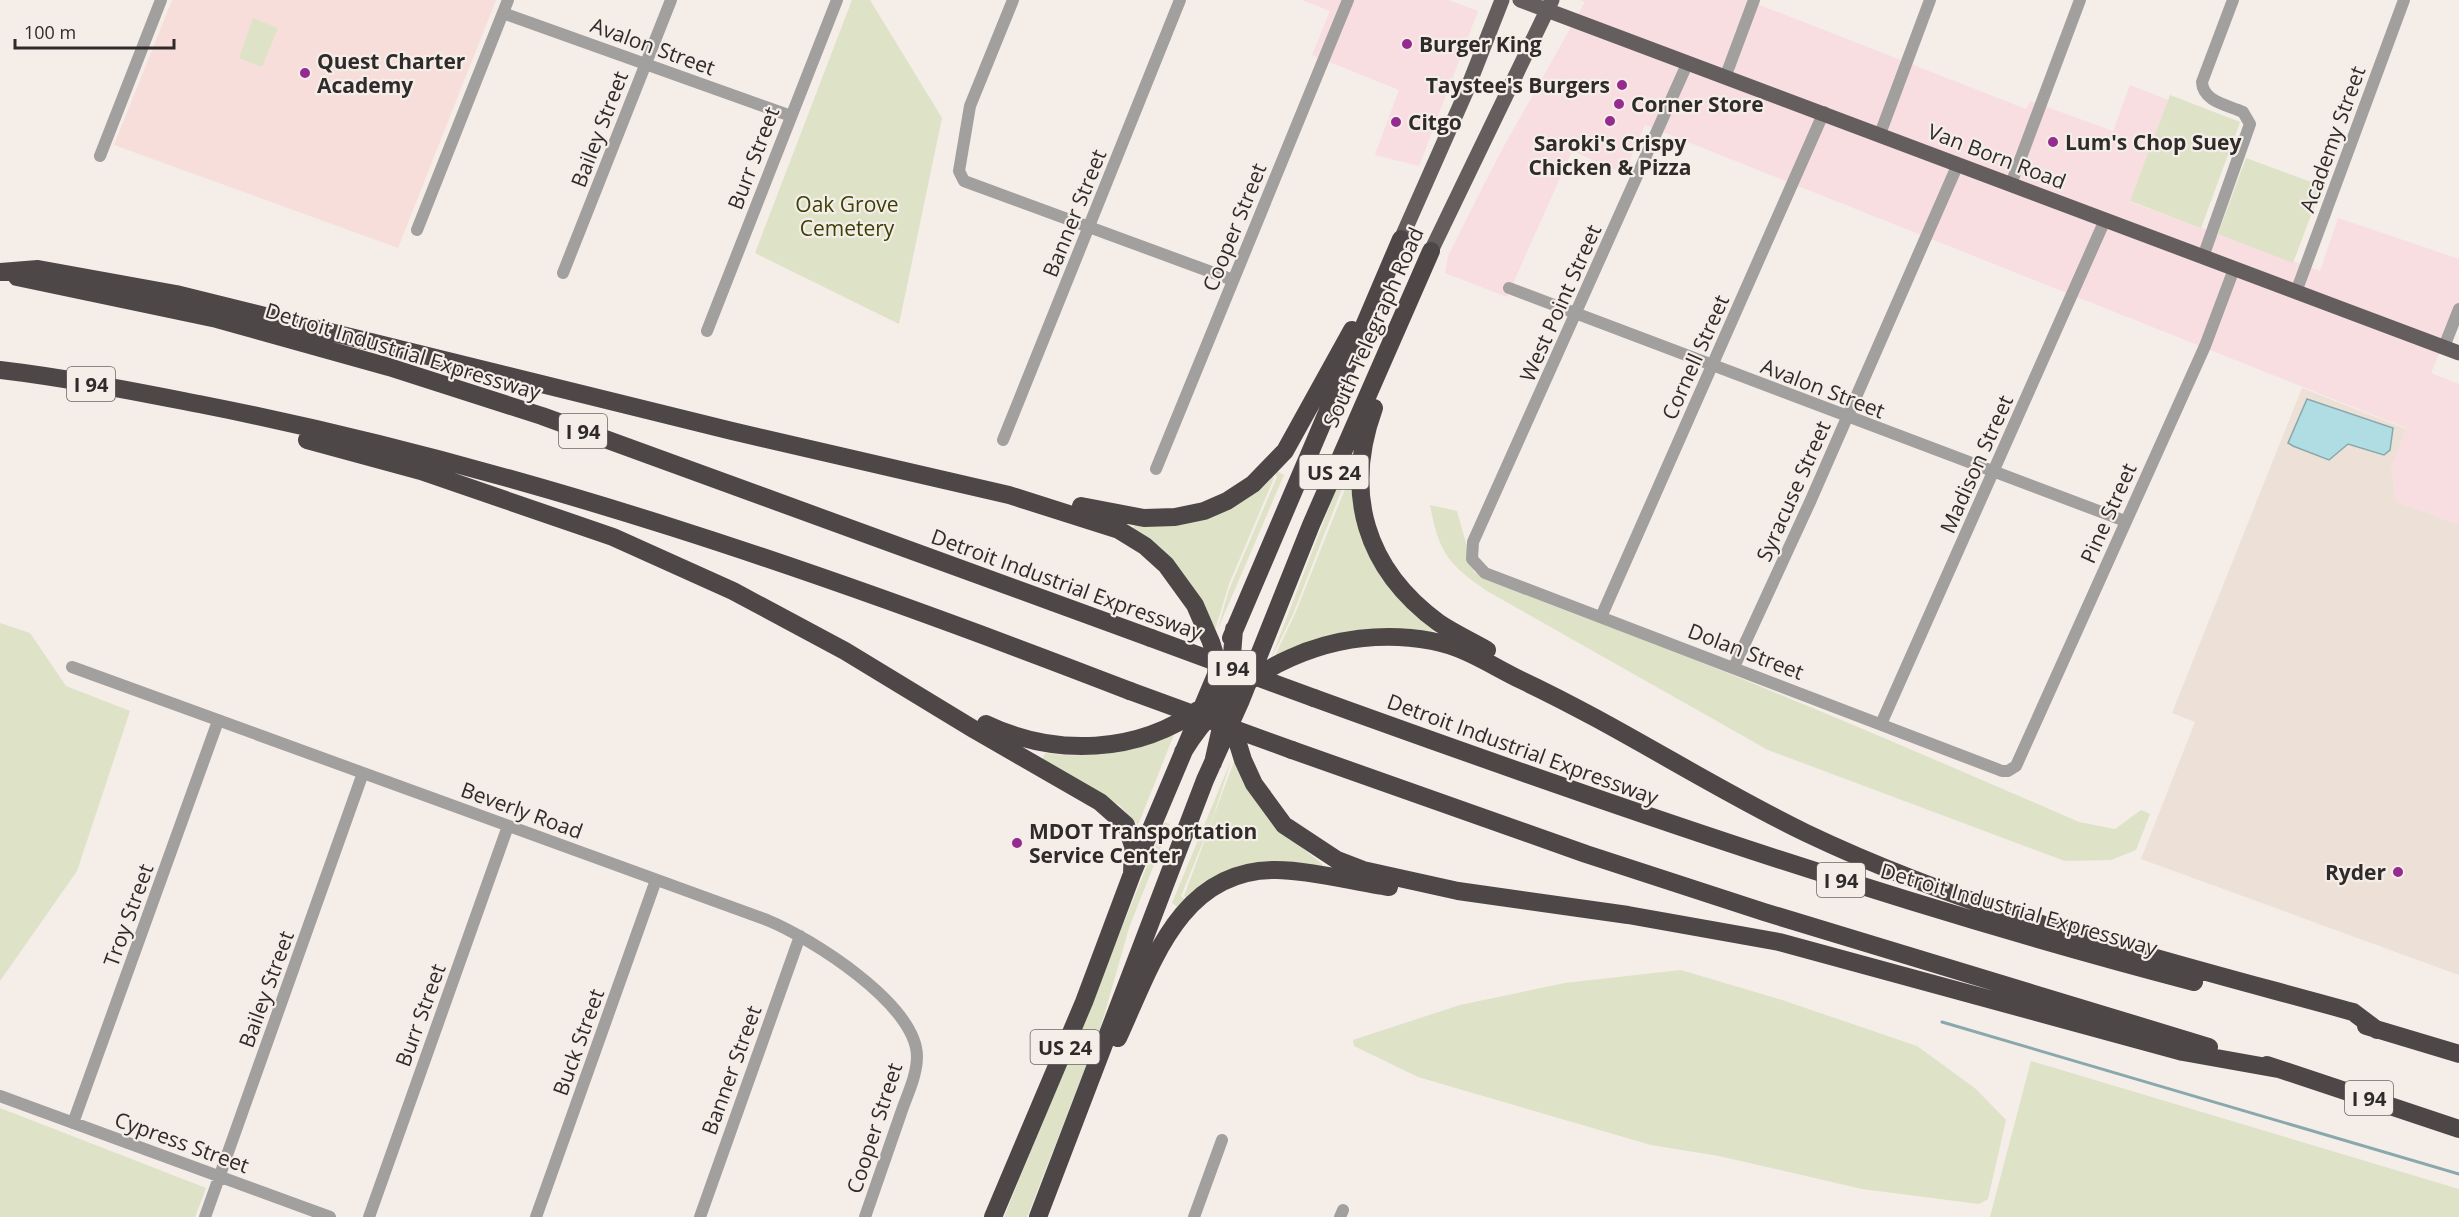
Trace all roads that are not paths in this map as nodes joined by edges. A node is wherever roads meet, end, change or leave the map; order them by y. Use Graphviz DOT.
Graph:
graph roads {
  1 [pos="161,0"];
  2 [pos="508,0"];
  3 [pos="671,0"];
  4 [pos="837,0"];
  5 [pos="1013,0"];
  6 [pos="1180,0"];
  7 [pos="1348,0"];
  8 [pos="1502,0"];
  9 [pos="1520,0"];
  10 [pos="1754,0"];
  11 [pos="1930,0"];
  12 [pos="2080,0"];
  13 [pos="2233,0"];
  14 [pos="2404,0"];
  15 [pos="1550,5"];
  16 [pos="503,13"];
  17 [pos="1688,62"];
  18 [pos="645,64"];
  19 [pos="1726,75"];
  20 [pos="1824,112"];
  21 [pos="791,117"];
  22 [pos="1880,134"];
  23 [pos="100,156"];
  24 [pos="1958,164"];
  25 [pos="2011,184"];
  26 [pos="2105,220"];
  27 [pos="1089,227"];
  28 [pos="417,230"];
  29 [pos="1398,247"];
  30 [pos="2202,257"];
  31 [pos="1427,259"];
  32 [pos="2234,269"];
  33 [pos="0,273"];
  34 [pos="563,273"];
  35 [pos="1233,280"];
  36 [pos="1509,288"];
  37 [pos="2296,292"];
  38 [pos="2459,309"];
  39 [pos="1577,314"];
  40 [pos="707,331"];
  41 [pos="2452,350"];
  42 [pos="1712,366"];
  43 [pos="0,370"];
  44 [pos="173,399"];
  45 [pos="1847,418"];
  46 [pos="1003,440"];
  47 [pos="1156,469"];
  48 [pos="1993,472"];
  49 [pos="1009,495"];
  50 [pos="2125,521"];
  51 [pos="1472,559"];
  52 [pos="1601,617"];
  53 [pos="1234,629"];
  54 [pos="1264,641"];
  55 [pos="72,667"];
  56 [pos="1219,668"];
  57 [pos="1734,668"];
  58 [pos="1249,679"];
  59 [pos="1551,693"];
  60 [pos="1225,695"];
  61 [pos="939,706"];
  62 [pos="1199,710"];
  63 [pos="219,721"];
  64 [pos="1231,723"];
  65 [pos="1881,724"];
  66 [pos="1183,752"];
  67 [pos="1213,763"];
  68 [pos="2011,770"];
  69 [pos="363,773"];
  70 [pos="508,826"];
  71 [pos="1132,874"];
  72 [pos="656,880"];
  73 [pos="1458,891"];
  74 [pos="800,936"];
  75 [pos="2377,1029"];
  76 [pos="916,1050"];
  77 [pos="2459,1054"];
  78 [pos="2278,1069"];
  79 [pos="0,1096"];
  80 [pos="73,1123"];
  81 [pos="2459,1129"];
  82 [pos="1222,1140"];
  83 [pos="1065,1151"];
  84 [pos="219,1177"];
  85 [pos="205,1217"];
  86 [pos="330,1217"];
  87 [pos="369,1217"];
  88 [pos="536,1217"];
  89 [pos="700,1217"];
  90 [pos="865,1217"];
  91 [pos="993,1217"];
  92 [pos="1038,1217"];
  93 [pos="1194,1217"];
  1 -- 23 [label="street"];
  2 -- 16 [label="street"];
  3 -- 18 [label="street, Bailey Street"];
  4 -- 21 [label="street, Burr Street"];
  5 -- 27 [label="street"];
  6 -- 27 [label="street, Banner Street"];
  7 -- 35 [label="street, Cooper Street"];
  8 -- 29 [label="main road, South Telegraph Road / US 24"];
  9 -- 15 [label="main road, Van Born Road"];
  10 -- 19 [label="street"];
  11 -- 22 [label="street"];
  12 -- 25 [label="street"];
  13 -- 30 [label="street"];
  14 -- 37 [label="street, Academy Street"];
  15 -- 17 [label="main road, Van Born Road"];
  15 -- 31 [label="main road, South Telegraph Road / US 24"];
  16 -- 18 [label="street, Avalon Street"];
  16 -- 28 [label="street"];
  17 -- 19 [label="main road, Van Born Road"];
  17 -- 39 [label="street, West Point Street"];
  18 -- 21 [label="street, Avalon Street"];
  18 -- 34 [label="street, Bailey Street"];
  19 -- 20 [label="main road, Van Born Road"];
  20 -- 22 [label="main road, Van Born Road"];
  20 -- 42 [label="street, Cornell Street"];
  21 -- 40 [label="street, Burr Street"];
  22 -- 24 [label="main road, Van Born Road"];
  24 -- 25 [label="main road, Van Born Road"];
  24 -- 45 [label="street, Syracuse Street"];
  25 -- 26 [label="main road, Van Born Road"];
  26 -- 30 [label="main road, Van Born Road"];
  26 -- 48 [label="street, Madison Street"];
  27 -- 35 [label="street"];
  27 -- 46 [label="street, Banner Street"];
  29 -- 49 [label="highway"];
  29 -- 53 [label="highway, South Telegraph Road / US 24"];
  30 -- 32 [label="main road, Van Born Road"];
  31 -- 54 [label="highway, South Telegraph Road / US 24"];
  31 -- 59 [label="highway"];
  32 -- 37 [label="main road, Van Born Road"];
  32 -- 50 [label="street, Pine Street"];
  33 -- 49 [label="highway"];
  33 -- 75 [label="highway, Detroit Industrial Expressway / I 94, bridge"];
  35 -- 47 [label="street, Cooper Street"];
  36 -- 39 [label="street, Avalon Street"];
  37 -- 41 [label="main road, Van Born Road"];
  38 -- 41 [label="street"];
  39 -- 42 [label="street, Avalon Street"];
  39 -- 51 [label="street, West Point Street"];
  42 -- 45 [label="street, Avalon Street"];
  42 -- 52 [label="street, Cornell Street"];
  43 -- 44 [label="highway, I 94"];
  44 -- 61 [label="highway"];
  44 -- 78 [label="highway, I 94, bridge"];
  45 -- 48 [label="street, Avalon Street"];
  45 -- 57 [label="street, Syracuse Street"];
  48 -- 50 [label="street, Avalon Street"];
  48 -- 65 [label="street, Madison Street"];
  49 -- 56 [label="highway"];
  50 -- 68 [label="street, Pine Street"];
  51 -- 52 [label="street, Dolan Street"];
  52 -- 57 [label="street, Dolan Street"];
  53 -- 56 [label="highway, South Telegraph Road / US 24"];
  53 -- 60 [label="highway"];
  54 -- 58 [label="highway, South Telegraph Road / US 24"];
  54 -- 60 [label="highway"];
  55 -- 63 [label="street, Beverly Road"];
  56 -- 60 [label="highway"];
  56 -- 62 [label="highway, US 24"];
  57 -- 65 [label="street, Dolan Street"];
  58 -- 59 [label="highway"];
  58 -- 60 [label="highway"];
  58 -- 64 [label="highway, US 24"];
  59 -- 75 [label="highway"];
  60 -- 62 [label="highway"];
  60 -- 64 [label="highway"];
  60 -- 66 [label="highway"];
  60 -- 67 [label="highway"];
  61 -- 62 [label="highway"];
  61 -- 71 [label="highway"];
  62 -- 66 [label="highway, US 24"];
  63 -- 69 [label="street, Beverly Road"];
  63 -- 80 [label="street, Troy Street"];
  64 -- 67 [label="highway, US 24"];
  64 -- 73 [label="highway"];
  65 -- 68 [label="street, Dolan Street"];
  66 -- 71 [label="highway, US 24"];
  67 -- 83 [label="highway, US 24"];
  69 -- 70 [label="street, Beverly Road"];
  69 -- 84 [label="street, Bailey Street"];
  70 -- 72 [label="street, Beverly Road"];
  70 -- 87 [label="street, Burr Street"];
  71 -- 91 [label="highway, US 24"];
  72 -- 74 [label="street, Beverly Road"];
  72 -- 88 [label="street, Buck Street"];
  73 -- 78 [label="highway"];
  73 -- 83 [label="highway"];
  74 -- 76 [label="street, Beverly Road"];
  74 -- 89 [label="street, Banner Street"];
  75 -- 77 [label="highway, Detroit Industrial Expressway / I 94"];
  76 -- 90 [label="street, Cooper Street"];
  78 -- 81 [label="highway, I 94"];
  79 -- 80 [label="street, Cypress Street"];
  80 -- 84 [label="street, Cypress Street"];
  82 -- 93 [label="street"];
  83 -- 92 [label="highway, US 24"];
  84 -- 85 [label="street, Bailey Street"];
  84 -- 86 [label="street, Cypress Street"];
}
